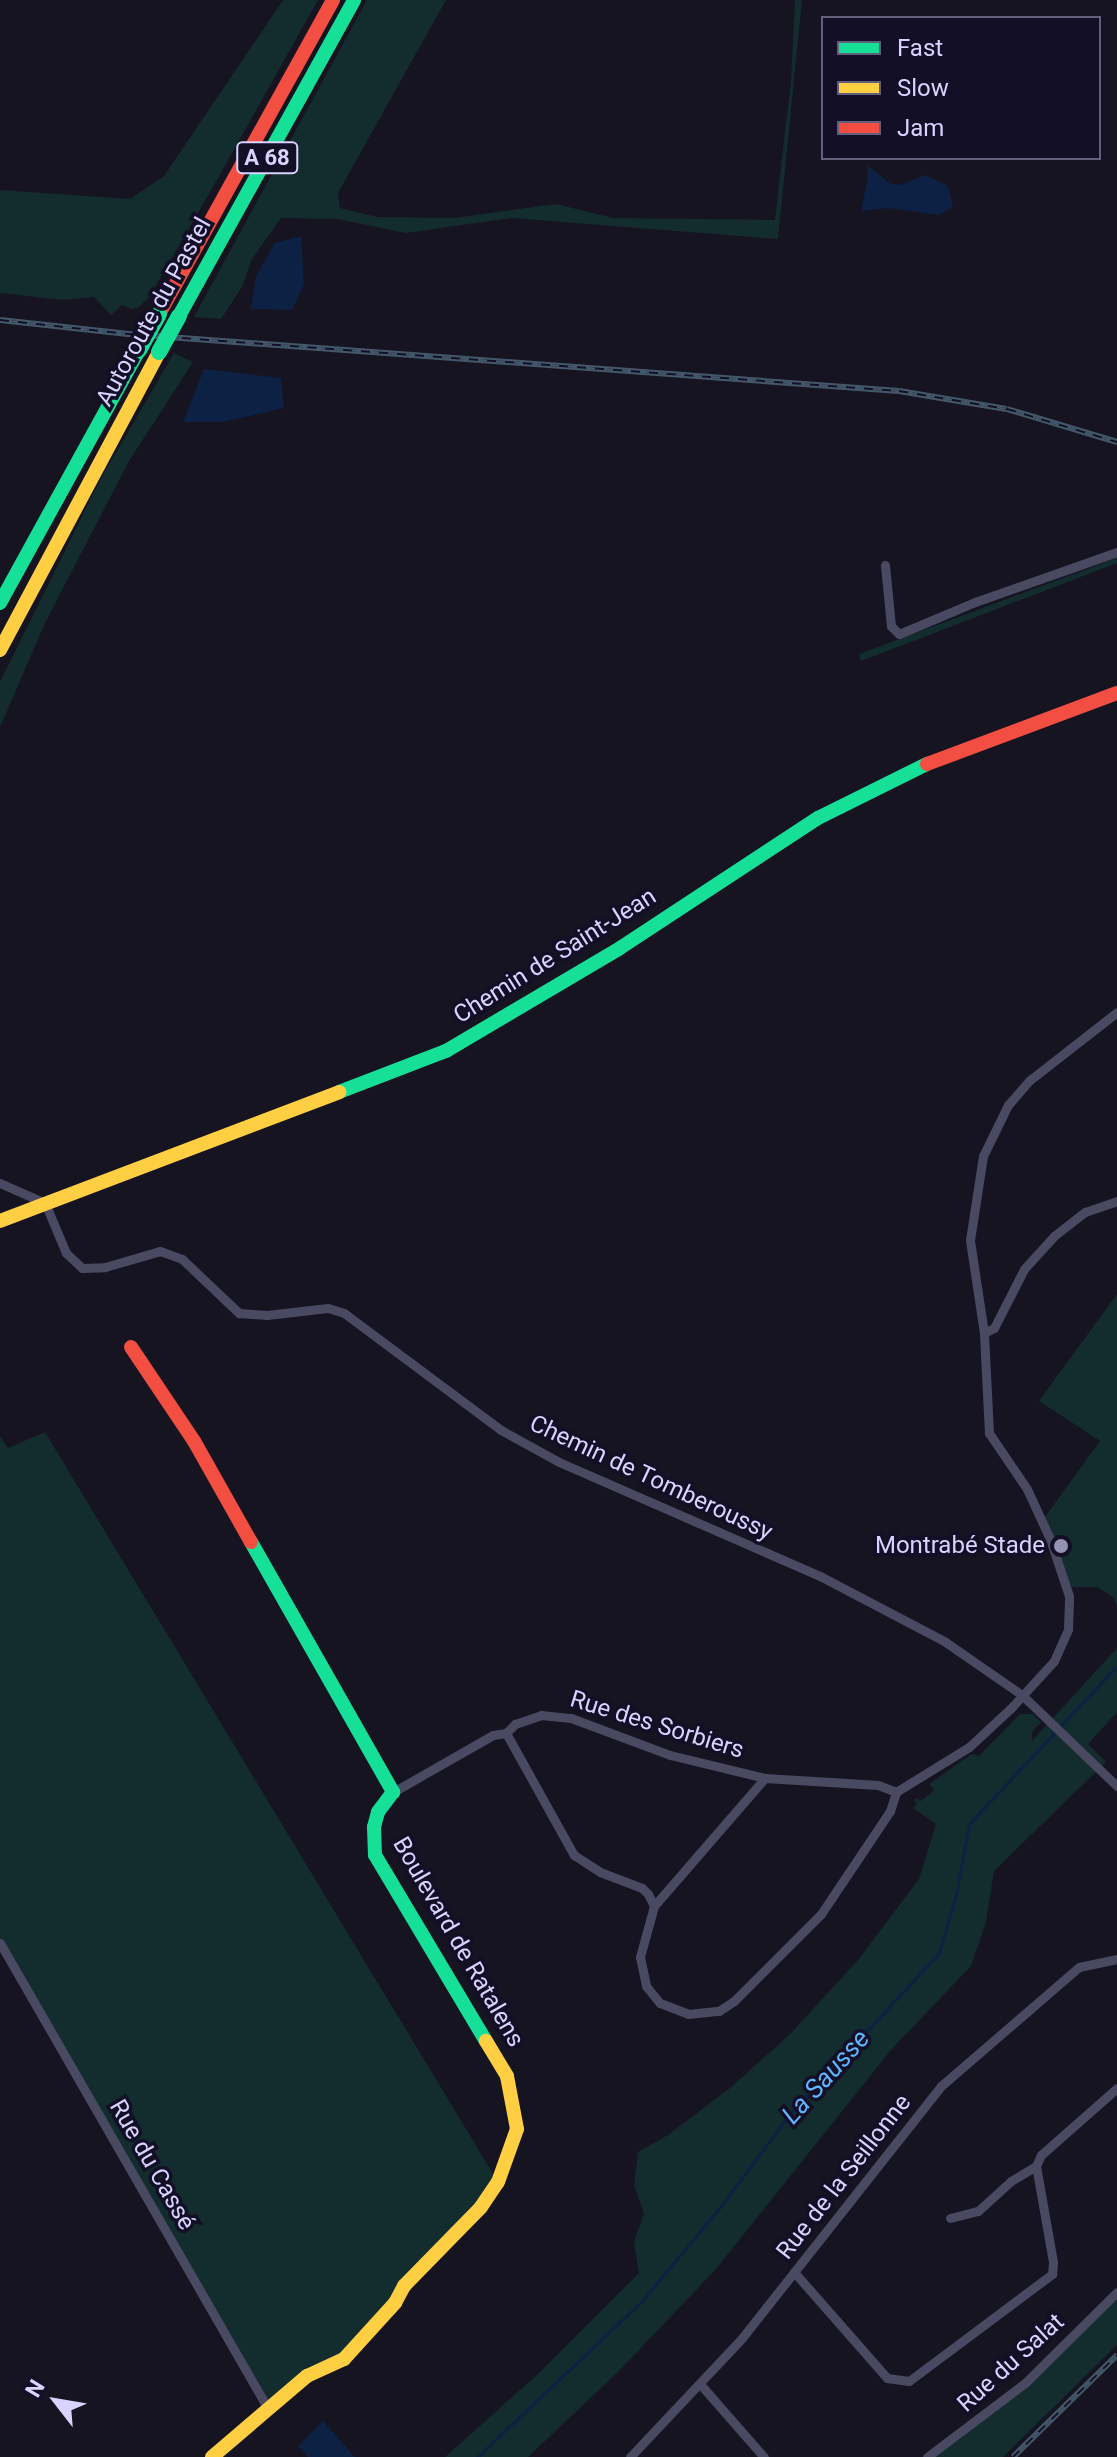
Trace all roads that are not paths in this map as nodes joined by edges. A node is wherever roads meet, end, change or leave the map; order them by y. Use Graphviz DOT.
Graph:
graph roads {
  1 [pos="333,0"];
  2 [pos="354,0"];
  3 [pos="1117,552"];
  4 [pos="885,565"];
  5 [pos="0,603"];
  6 [pos="0,650"];
  7 [pos="1117,693"];
  8 [pos="1117,1012"];
  9 [pos="0,1183"];
  10 [pos="1117,1201"];
  11 [pos="45,1203"];
  12 [pos="0,1221"];
  13 [pos="984,1333"];
  14 [pos="131,1347"];
  15 [pos="1022,1695"];
  16 [pos="506,1733"];
  17 [pos="765,1778"];
  18 [pos="1117,1786"];
  19 [pos="393,1792"];
  20 [pos="896,1792"];
  21 [pos="654,1906"];
  22 [pos="0,1943"];
  23 [pos="1117,1959"];
  24 [pos="1117,2088"];
  25 [pos="1036,2166"];
  26 [pos="950,2218"];
  27 [pos="794,2272"];
  28 [pos="1117,2292"];
  29 [pos="700,2384"];
  30 [pos="267,2407"];
  31 [pos="212,2457"];
  32 [pos="630,2457"];
  33 [pos="764,2457"];
  34 [pos="927,2457"];
  1 -- 5 [label="main road, Autoroute du Pastel / A 68, bridge"];
  2 -- 6 [label="main road, Autoroute du Pastel / A 68, bridge"];
  3 -- 4 [label="street"];
  7 -- 11 [label="main road, Chemin de Saint-Jean"];
  8 -- 13 [label="street"];
  9 -- 11 [label="street"];
  10 -- 13 [label="street"];
  11 -- 12 [label="main road, Chemin de Saint-Jean"];
  11 -- 15 [label="street, Chemin de Tomberoussy"];
  13 -- 15 [label="street"];
  14 -- 19 [label="main road"];
  15 -- 18 [label="street"];
  15 -- 20 [label="street"];
  16 -- 17 [label="street, Rue des Sorbiers"];
  16 -- 19 [label="street, Rue des Sorbiers"];
  16 -- 21 [label="street"];
  17 -- 20 [label="street, Rue des Sorbiers"];
  17 -- 21 [label="street"];
  19 -- 30 [label="main road, Boulevard de Ratalens"];
  20 -- 21 [label="street"];
  22 -- 30 [label="street, Rue du Cassé"];
  23 -- 27 [label="street, Rue de la Seillonne"];
  24 -- 25 [label="street"];
  25 -- 26 [label="street"];
  25 -- 27 [label="street"];
  27 -- 29 [label="street, Rue de la Seillonne"];
  28 -- 34 [label="street, Rue du Salat"];
  29 -- 32 [label="street, Rue de la Seillonne"];
  29 -- 33 [label="street"];
  30 -- 31 [label="main road, Boulevard de Ratalens"];
}
